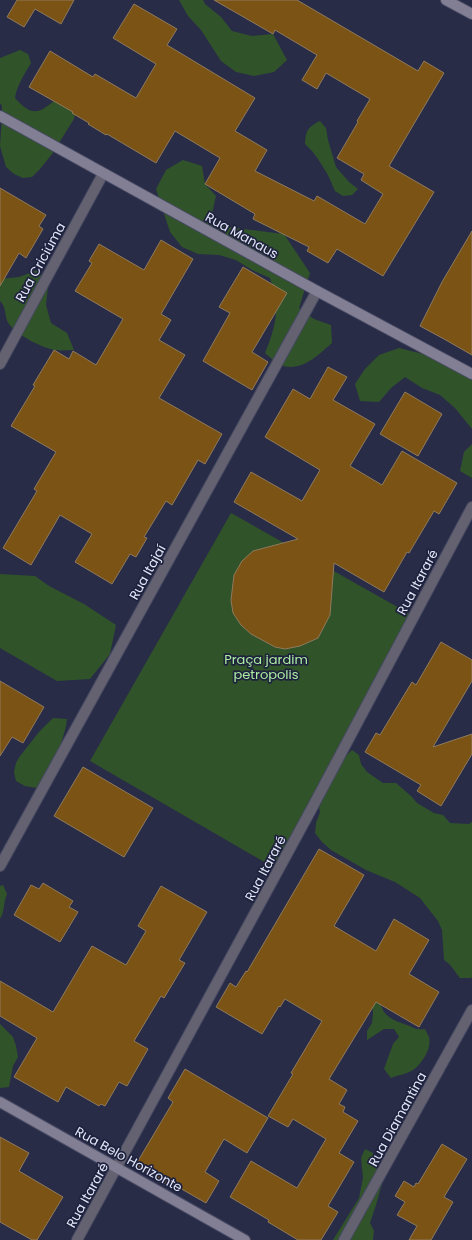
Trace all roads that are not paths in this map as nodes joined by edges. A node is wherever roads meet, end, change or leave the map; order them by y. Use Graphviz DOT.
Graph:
graph roads {
  1 [pos="446,0"];
  2 [pos="472,14"];
  3 [pos="0,116"];
  4 [pos="103,174"];
  5 [pos="317,291"];
  6 [pos="0,364"];
  7 [pos="472,374"];
  8 [pos="472,507"];
  9 [pos="0,866"];
  10 [pos="472,1010"];
  11 [pos="0,1102"];
  12 [pos="117,1168"];
  13 [pos="77,1240"];
  14 [pos="246,1240"];
  15 [pos="344,1240"];
  1 -- 2 [label="street"];
  3 -- 4 [label="street, Rua Manaus"];
  4 -- 5 [label="street, Rua Manaus"];
  4 -- 6 [label="street, Rua Criciúma"];
  5 -- 7 [label="street, Rua Manaus"];
  5 -- 9 [label="street, Rua Itajaí"];
  8 -- 12 [label="street, Rua Itararé"];
  10 -- 15 [label="street, Rua Diamantina"];
  11 -- 12 [label="street, Rua Belo Horizonte"];
  12 -- 13 [label="street, Rua Itararé"];
  12 -- 14 [label="street, Rua Belo Horizonte"];
}
